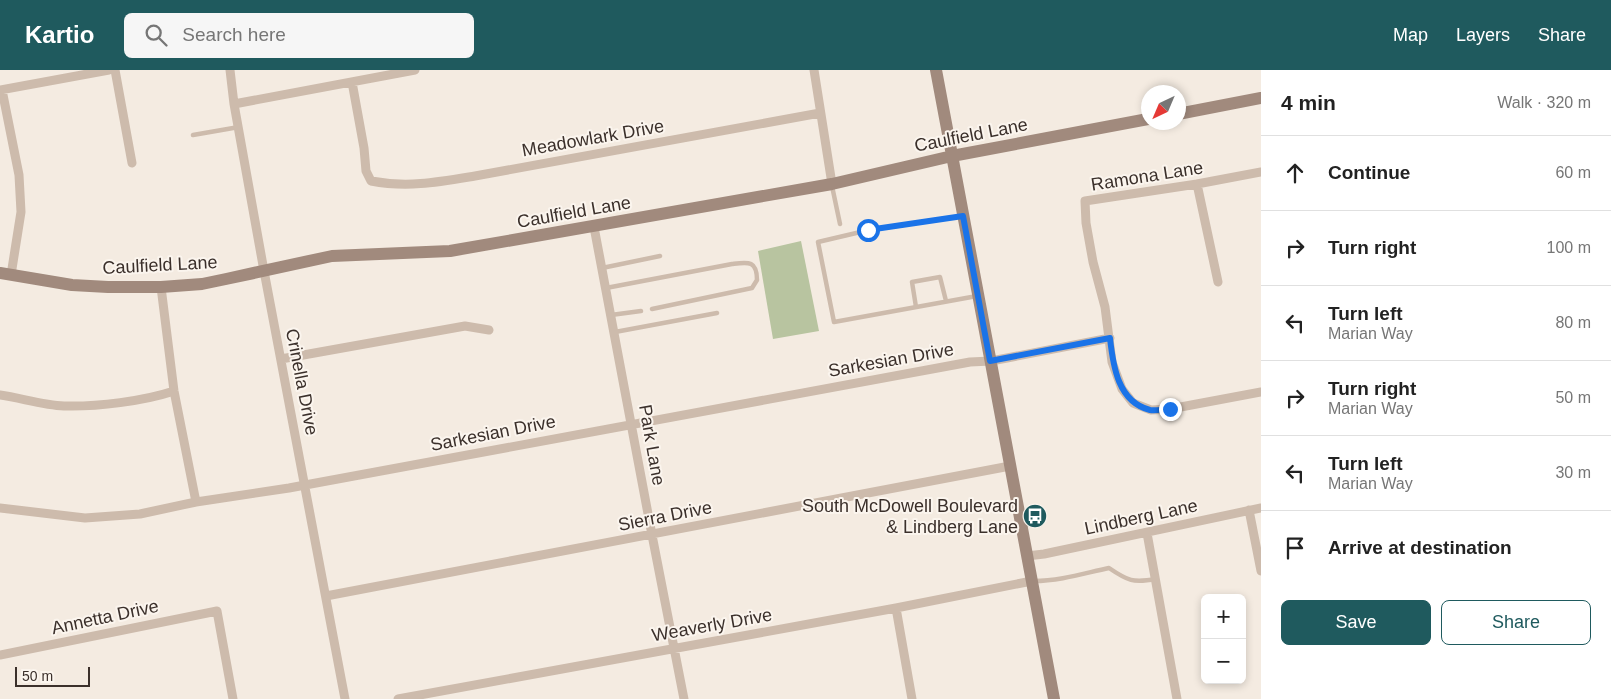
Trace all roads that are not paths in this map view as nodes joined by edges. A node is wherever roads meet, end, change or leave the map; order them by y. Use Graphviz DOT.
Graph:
graph roads {
  1 [pos="109,70"];
  2 [pos="115,70"];
  3 [pos="230,70"];
  4 [pos="415,70"];
  5 [pos="814,70"];
  6 [pos="936,70"];
  7 [pos="352,82"];
  8 [pos="1,90"];
  9 [pos="1261,98"];
  10 [pos="234,104"];
  11 [pos="820,112"];
  12 [pos="1186,112"];
  13 [pos="1141,120"];
  14 [pos="239,127"];
  15 [pos="192,134"];
  16 [pos="952,156"];
  17 [pos="132,163"];
  18 [pos="1261,172"];
  19 [pos="832,184"];
  20 [pos="1197,184"];
  21 [pos="963,216"];
  22 [pos="840,224"];
  23 [pos="594,227"];
  24 [pos="660,256"];
  25 [pos="602,268"];
  26 [pos="264,271"];
  27 [pos="6,274"];
  28 [pos="1218,282"];
  29 [pos="161,287"];
  30 [pos="606,288"];
  31 [pos="978,296"];
  32 [pos="946,301"];
  33 [pos="916,307"];
  34 [pos="652,309"];
  35 [pos="641,311"];
  36 [pos="717,313"];
  37 [pos="611,315"];
  38 [pos="489,330"];
  39 [pos="615,332"];
  40 [pos="1110,338"];
  41 [pos="281,359"];
  42 [pos="990,361"];
  43 [pos="174,391"];
  44 [pos="1261,392"];
  45 [pos="0,394"];
  46 [pos="631,424"];
  47 [pos="1010,466"];
  48 [pos="305,485"];
  49 [pos="196,502"];
  50 [pos="0,508"];
  51 [pos="1261,508"];
  52 [pos="1249,510"];
  53 [pos="1147,533"];
  54 [pos="652,535"];
  55 [pos="1027,556"];
  56 [pos="1261,571"];
  57 [pos="1156,580"];
  58 [pos="1032,581"];
  59 [pos="326,596"];
  60 [pos="896,608"];
  61 [pos="674,648"];
  62 [pos="0,655"];
  63 [pos="233,699"];
  64 [pos="345,699"];
  65 [pos="398,699"];
  66 [pos="684,699"];
  67 [pos="912,699"];
  68 [pos="1054,699"];
  69 [pos="1177,699"];
  1 -- 8 [label="street"];
  2 -- 17 [label="street"];
  3 -- 10 [label="street, Crinella Drive"];
  4 -- 7 [label="street"];
  5 -- 11 [label="street"];
  6 -- 16 [label="main road"];
  7 -- 10 [label="street"];
  7 -- 11 [label="street, Meadowlark Drive"];
  8 -- 27 [label="street"];
  9 -- 12 [label="main road"];
  10 -- 14 [label="street, Crinella Drive"];
  11 -- 19 [label="street"];
  13 -- 16 [label="main road, Caulfield Lane"];
  14 -- 15 [label="lane"];
  14 -- 26 [label="street, Crinella Drive"];
  16 -- 19 [label="main road, Caulfield Lane"];
  16 -- 21 [label="main road"];
  18 -- 20 [label="street, Ramona Lane"];
  19 -- 22 [label="lane"];
  19 -- 23 [label="main road, Caulfield Lane"];
  20 -- 28 [label="street"];
  20 -- 40 [label="street, Ramona Lane"];
  21 -- 31 [label="main road"];
  21 -- 33 [label="lane"];
  23 -- 25 [label="street, Park Lane"];
  23 -- 26 [label="main road, Caulfield Lane"];
  24 -- 25 [label="lane"];
  25 -- 30 [label="street, Park Lane"];
  26 -- 29 [label="main road, Caulfield Lane"];
  26 -- 41 [label="street, Crinella Drive"];
  27 -- 29 [label="main road, Caulfield Lane"];
  29 -- 43 [label="street"];
  30 -- 34 [label="lane"];
  30 -- 37 [label="street, Park Lane"];
  31 -- 32 [label="lane"];
  31 -- 42 [label="main road"];
  32 -- 33 [label="lane"];
  32 -- 33 [label="lane"];
  35 -- 37 [label="lane"];
  36 -- 39 [label="lane"];
  37 -- 39 [label="street, Park Lane"];
  38 -- 41 [label="street"];
  39 -- 46 [label="street, Park Lane"];
  40 -- 42 [label="street, Sarkesian Drive"];
  40 -- 44 [label="street"];
  41 -- 48 [label="street, Crinella Drive"];
  42 -- 46 [label="street, Sarkesian Drive"];
  42 -- 47 [label="main road"];
  43 -- 45 [label="street"];
  43 -- 49 [label="street"];
  46 -- 48 [label="street, Sarkesian Drive"];
  46 -- 54 [label="street, Park Lane"];
  47 -- 54 [label="street, Sierra Drive"];
  47 -- 55 [label="main road"];
  48 -- 49 [label="street, Sarkesian Drive"];
  48 -- 59 [label="street, Crinella Drive"];
  49 -- 50 [label="street, Sarkesian Drive"];
  51 -- 52 [label="street, Lindberg Lane"];
  52 -- 53 [label="street, Lindberg Lane"];
  52 -- 56 [label="street"];
  53 -- 55 [label="street, Lindberg Lane"];
  53 -- 57 [label="street"];
  54 -- 59 [label="street, Sierra Drive"];
  54 -- 61 [label="street, Park Lane"];
  55 -- 58 [label="main road"];
  57 -- 58 [label="lane"];
  57 -- 69 [label="street"];
  58 -- 60 [label="street, Weaverly Drive"];
  58 -- 68 [label="main road"];
  59 -- 64 [label="street, Crinella Drive"];
  60 -- 61 [label="street, Weaverly Drive"];
  60 -- 67 [label="street"];
  61 -- 65 [label="street, Weaverly Drive"];
  61 -- 66 [label="street, Park Lane"];
  62 -- 63 [label="street, Annetta Drive"];
}
